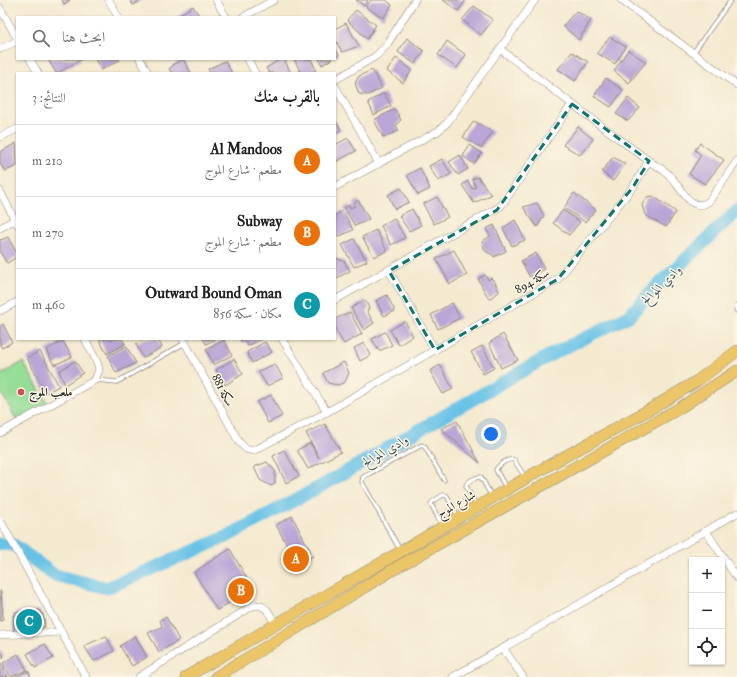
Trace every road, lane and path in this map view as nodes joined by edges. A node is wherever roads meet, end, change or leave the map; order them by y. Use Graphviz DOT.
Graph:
graph roads {
  1 [pos="109,0"];
  2 [pos="216,0"];
  3 [pos="274,0"];
  4 [pos="415,0"];
  5 [pos="535,0"];
  6 [pos="621,0"];
  7 [pos="731,0"];
  8 [pos="0,8"];
  9 [pos="117,16"];
  10 [pos="225,16"];
  11 [pos="245,16"];
  12 [pos="16,37"];
  13 [pos="16,40"];
  14 [pos="500,49"];
  15 [pos="0,50"];
  16 [pos="693,53"];
  17 [pos="31,60"];
  18 [pos="141,60"];
  19 [pos="248,60"];
  20 [pos="37,72"];
  21 [pos="147,72"];
  22 [pos="254,72"];
  23 [pos="336,79"];
  24 [pos="737,85"];
  25 [pos="336,88"];
  26 [pos="572,104"];
  27 [pos="16,129"];
  28 [pos="0,137"];
  29 [pos="649,161"];
  30 [pos="737,161"];
  31 [pos="379,164"];
  32 [pos="336,186"];
  33 [pos="0,191"];
  34 [pos="16,222"];
  35 [pos="0,228"];
  36 [pos="389,271"];
  37 [pos="336,299"];
  38 [pos="16,303"];
  39 [pos="737,305"];
  40 [pos="0,311"];
  41 [pos="737,311"];
  42 [pos="86,340"];
  43 [pos="283,340"];
  44 [pos="184,341"];
  45 [pos="435,350"];
  46 [pos="737,351"];
  47 [pos="737,371"];
  48 [pos="95,380"];
  49 [pos="327,412"];
  50 [pos="0,433"];
  51 [pos="246,449"];
  52 [pos="526,478"];
  53 [pos="444,480"];
  54 [pos="507,489"];
  55 [pos="493,498"];
  56 [pos="477,507"];
  57 [pos="457,513"];
  58 [pos="737,513"];
  59 [pos="0,520"];
  60 [pos="440,522"];
  61 [pos="706,530"];
  62 [pos="400,551"];
  63 [pos="737,578"];
  64 [pos="276,624"];
  65 [pos="60,632"];
  66 [pos="0,634"];
  67 [pos="503,648"];
  68 [pos="86,677"];
  69 [pos="139,677"];
  70 [pos="186,677"];
  71 [pos="216,677"];
  72 [pos="453,677"];
  73 [pos="523,677"];
  1 -- 9 [label="street"];
  2 -- 10 [label="street"];
  3 -- 11 [label="street"];
  4 -- 23 [label="street"];
  5 -- 14 [label="street"];
  6 -- 16 [label="street"];
  7 -- 16 [label="lane"];
  8 -- 12 [label="street"];
  13 -- 15 [label="street"];
  14 -- 26 [label="street"];
  14 -- 31 [label="street"];
  16 -- 24 [label="street"];
  17 -- 20 [label="street"];
  18 -- 21 [label="street"];
  19 -- 22 [label="street"];
  25 -- 31 [label="street"];
  26 -- 29 [label="street"];
  26 -- 36 [label="street"];
  27 -- 28 [label="street"];
  29 -- 30 [label="street"];
  29 -- 45 [label="street, سكة 894"];
  31 -- 32 [label="street"];
  33 -- 34 [label="street"];
  34 -- 35 [label="street"];
  36 -- 37 [label="street"];
  36 -- 45 [label="street"];
  38 -- 40 [label="street"];
  39 -- 41 [label="lane"];
  42 -- 48 [label="street"];
  43 -- 49 [label="street"];
  44 -- 48 [label="lane"];
  44 -- 51 [label="street, سكة 881"];
  45 -- 49 [label="street, سكة 894"];
  46 -- 52 [label="main road, شارع الموج"];
  47 -- 71 [label="main road, شارع الموج"];
  48 -- 50 [label="street"];
  49 -- 51 [label="street, سكة 894"];
  52 -- 54 [label="main road, شارع الموج"];
  52 -- 54 [label="lane"];
  53 -- 62 [label="lane"];
  54 -- 55 [label="main road, شارع الموج"];
  55 -- 56 [label="main road, شارع الموج"];
  55 -- 56 [label="lane"];
  56 -- 57 [label="main road, شارع الموج"];
  57 -- 60 [label="main road, شارع الموج"];
  57 -- 60 [label="lane"];
  58 -- 61 [label="street"];
  59 -- 65 [label="street"];
  60 -- 62 [label="main road, شارع الموج"];
  61 -- 63 [label="street"];
  61 -- 67 [label="street"];
  62 -- 64 [label="main road, شارع الموج"];
  64 -- 69 [label="street"];
  64 -- 70 [label="main road, شارع الموج"];
  65 -- 66 [label="street"];
  65 -- 68 [label="street"];
  67 -- 72 [label="street"];
  67 -- 73 [label="street"];
}
